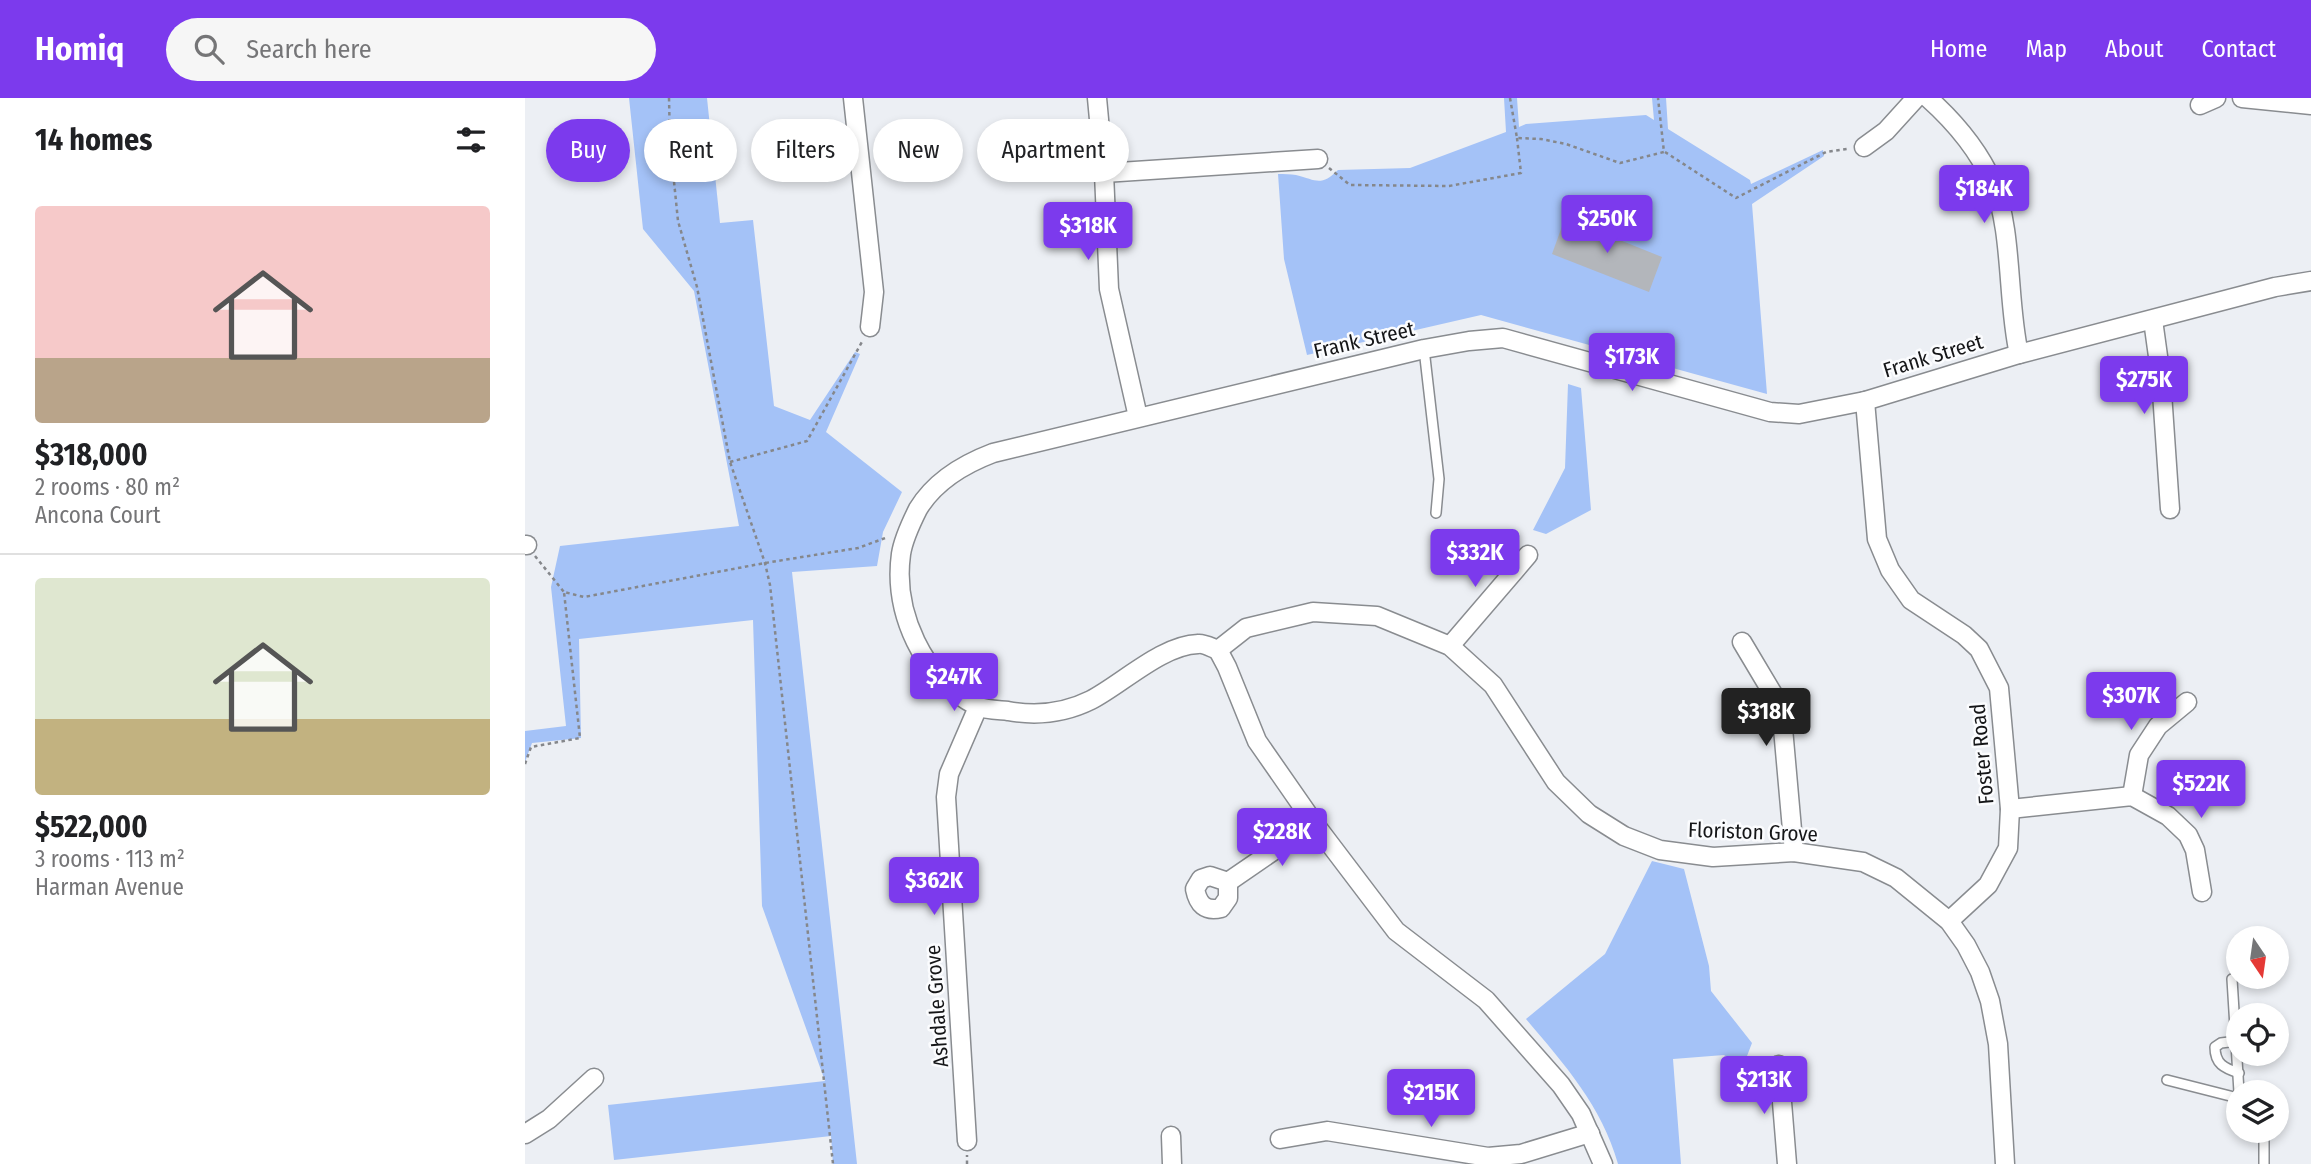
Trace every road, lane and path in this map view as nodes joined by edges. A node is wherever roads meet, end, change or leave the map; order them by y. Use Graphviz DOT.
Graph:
graph roads {
  1 [pos="669,98"];
  2 [pos="853,98"];
  3 [pos="1097,98"];
  4 [pos="1510,98"];
  5 [pos="1658,98"];
  6 [pos="1916,98"];
  7 [pos="1928,98"];
  8 [pos="2242,98"];
  9 [pos="2311,105"];
  10 [pos="1099,119"];
  11 [pos="1517,138"];
  12 [pos="1864,147"];
  13 [pos="1664,152"];
  14 [pos="1318,159"];
  15 [pos="1129,171"];
  16 [pos="1104,182"];
  17 [pos="2311,281"];
  18 [pos="2153,320"];
  19 [pos="870,327"];
  20 [pos="1424,349"];
  21 [pos="2019,354"];
  22 [pos="1865,401"];
  23 [pos="1138,417"];
  24 [pos="730,461"];
  25 [pos="2170,509"];
  26 [pos="1436,513"];
  27 [pos="911,528"];
  28 [pos="526,545"];
  29 [pos="1528,555"];
  30 [pos="765,563"];
  31 [pos="564,592"];
  32 [pos="1742,642"];
  33 [pos="1450,646"];
  34 [pos="1218,650"];
  35 [pos="2187,702"];
  36 [pos="978,707"];
  37 [pos="525,764"];
  38 [pos="2132,796"];
  39 [pos="2010,809"];
  40 [pos="1314,823"];
  41 [pos="1794,852"];
  42 [pos="1229,882"];
  43 [pos="2202,892"];
  44 [pos="1949,921"];
  45 [pos="2226,1042"];
  46 [pos="1779,1065"];
  47 [pos="2239,1066"];
  48 [pos="2239,1073"];
  49 [pos="594,1077"];
  50 [pos="2167,1080"];
  51 [pos="2239,1080"];
  52 [pos="2226,1095"];
  53 [pos="1590,1133"];
  54 [pos="525,1135"];
  55 [pos="1171,1136"];
  56 [pos="1280,1139"];
  57 [pos="967,1141"];
  58 [pos="2264,1143"];
  59 [pos="833,1164"];
  60 [pos="1173,1164"];
  61 [pos="1603,1164"];
  62 [pos="1787,1164"];
  63 [pos="2005,1164"];
  64 [pos="2263,1164"];
  1 -- 24 [label="path"];
  2 -- 19 [label="street"];
  3 -- 10 [label="street"];
  4 -- 11 [label="path"];
  5 -- 13 [label="path"];
  6 -- 12 [label="street"];
  7 -- 21 [label="street"];
  8 -- 9 [label="street"];
  11 -- 13 [label="path"];
  11 -- 14 [label="path"];
  12 -- 13 [label="path"];
  14 -- 15 [label="street"];
  16 -- 23 [label="street"];
  17 -- 18 [label="street, Frank Street"];
  18 -- 21 [label="street, Frank Street"];
  18 -- 25 [label="street"];
  19 -- 24 [label="path"];
  20 -- 22 [label="street, Frank Street"];
  20 -- 23 [label="street, Frank Street"];
  20 -- 26 [label="lane"];
  21 -- 22 [label="street, Frank Street"];
  22 -- 39 [label="street, Foster Road"];
  23 -- 27 [label="street, Frank Street"];
  24 -- 30 [label="path"];
  27 -- 30 [label="path"];
  27 -- 36 [label="street, Frank Street"];
  28 -- 31 [label="path"];
  29 -- 33 [label="street"];
  30 -- 31 [label="path"];
  30 -- 59 [label="path"];
  31 -- 37 [label="path"];
  32 -- 41 [label="street"];
  33 -- 34 [label="street, Floriston Grove"];
  33 -- 41 [label="street, Floriston Grove"];
  34 -- 36 [label="street, Frank Street"];
  34 -- 40 [label="street"];
  35 -- 38 [label="street"];
  36 -- 57 [label="street, Ashdale Grove"];
  38 -- 39 [label="street"];
  38 -- 43 [label="street"];
  39 -- 44 [label="street, Foster Road"];
  40 -- 42 [label="street"];
  40 -- 53 [label="street"];
  41 -- 44 [label="street, Floriston Grove"];
  44 -- 63 [label="street, Floriston Grove"];
  45 -- 48 [label="lane"];
  46 -- 62 [label="street"];
  47 -- 48 [label="lane"];
  48 -- 51 [label="lane"];
  49 -- 54 [label="street"];
  50 -- 52 [label="lane"];
  53 -- 56 [label="street"];
  53 -- 61 [label="street"];
  55 -- 60 [label="street"];
  58 -- 64 [label="lane"];
}
